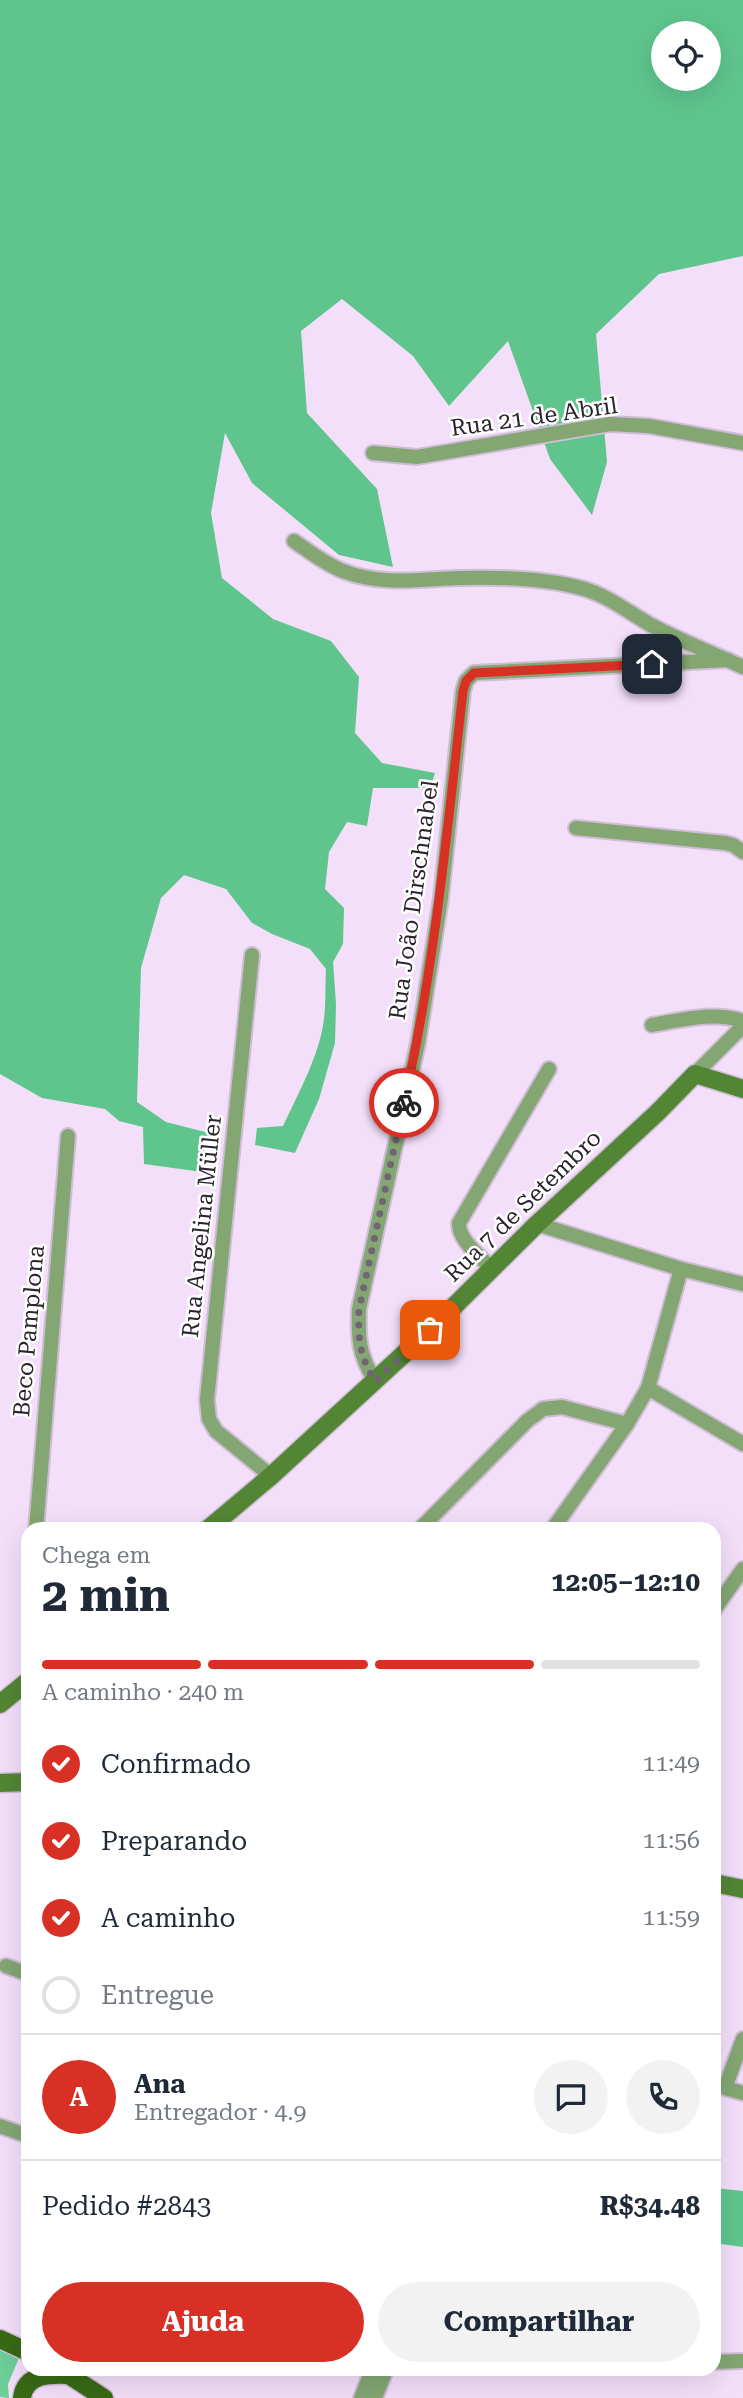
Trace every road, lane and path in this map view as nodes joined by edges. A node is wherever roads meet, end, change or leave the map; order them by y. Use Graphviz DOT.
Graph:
graph roads {
  1 [pos="743,443"];
  2 [pos="373,453"];
  3 [pos="294,541"];
  4 [pos="728,660"];
  5 [pos="743,667"];
  6 [pos="576,828"];
  7 [pos="743,852"];
  8 [pos="252,955"];
  9 [pos="743,1023"];
  10 [pos="652,1025"];
  11 [pos="549,1069"];
  12 [pos="695,1074"];
  13 [pos="743,1088"];
  14 [pos="68,1136"];
  15 [pos="537,1224"];
  16 [pos="491,1268"];
  17 [pos="681,1269"];
  18 [pos="743,1284"];
  19 [pos="375,1381"];
  20 [pos="648,1388"];
  21 [pos="627,1424"];
  22 [pos="743,1444"];
  23 [pos="271,1476"];
  24 [pos="37,1522"];
  25 [pos="216,1522"];
  26 [pos="427,1522"];
  27 [pos="558,1522"];
  28 [pos="743,1569"];
  29 [pos="721,1600"];
  30 [pos="21,1687"];
  31 [pos="0,1704"];
  32 [pos="21,1782"];
  33 [pos="0,1783"];
  34 [pos="721,1884"];
  35 [pos="743,1889"];
  36 [pos="6,1966"];
  37 [pos="21,1971"];
  38 [pos="743,2039"];
  39 [pos="721,2085"];
  40 [pos="721,2087"];
  41 [pos="743,2093"];
  42 [pos="0,2126"];
  43 [pos="21,2134"];
  44 [pos="0,2339"];
  45 [pos="21,2349"];
  46 [pos="743,2361"];
  47 [pos="721,2362"];
  48 [pos="43,2376"];
  49 [pos="72,2376"];
  50 [pos="369,2376"];
  51 [pos="384,2376"];
  52 [pos="22,2398"];
  53 [pos="104,2398"];
  54 [pos="360,2398"];
  55 [pos="375,2398"];
  1 -- 2 [label="street, Rua 21 de Abril"];
  3 -- 4 [label="street"];
  4 -- 5 [label="street"];
  4 -- 19 [label="street, Rua João Dirschnabel"];
  6 -- 7 [label="street"];
  8 -- 23 [label="street, Rua Angelina Müller"];
  9 -- 10 [label="street"];
  9 -- 12 [label="street, Rua 7 de Setembro"];
  11 -- 16 [label="street"];
  12 -- 13 [label="street"];
  12 -- 15 [label="street, Rua 7 de Setembro"];
  14 -- 24 [label="street, Beco Pamplona"];
  15 -- 16 [label="street, Rua 7 de Setembro"];
  15 -- 17 [label="street"];
  16 -- 19 [label="street, Rua 7 de Setembro"];
  17 -- 18 [label="street"];
  17 -- 20 [label="street"];
  19 -- 23 [label="street, Rua 7 de Setembro"];
  20 -- 21 [label="street"];
  20 -- 22 [label="street"];
  21 -- 26 [label="street"];
  21 -- 27 [label="street"];
  23 -- 25 [label="street, Rua 7 de Setembro"];
  28 -- 29 [label="street"];
  30 -- 31 [label="street"];
  32 -- 33 [label="street"];
  34 -- 35 [label="street"];
  36 -- 37 [label="street"];
  38 -- 39 [label="street"];
  40 -- 41 [label="street"];
  42 -- 43 [label="street"];
  44 -- 45 [label="main road"];
  46 -- 47 [label="street"];
  48 -- 52 [label="main road"];
  49 -- 53 [label="main road"];
  50 -- 54 [label="street"];
  51 -- 55 [label="street"];
}
